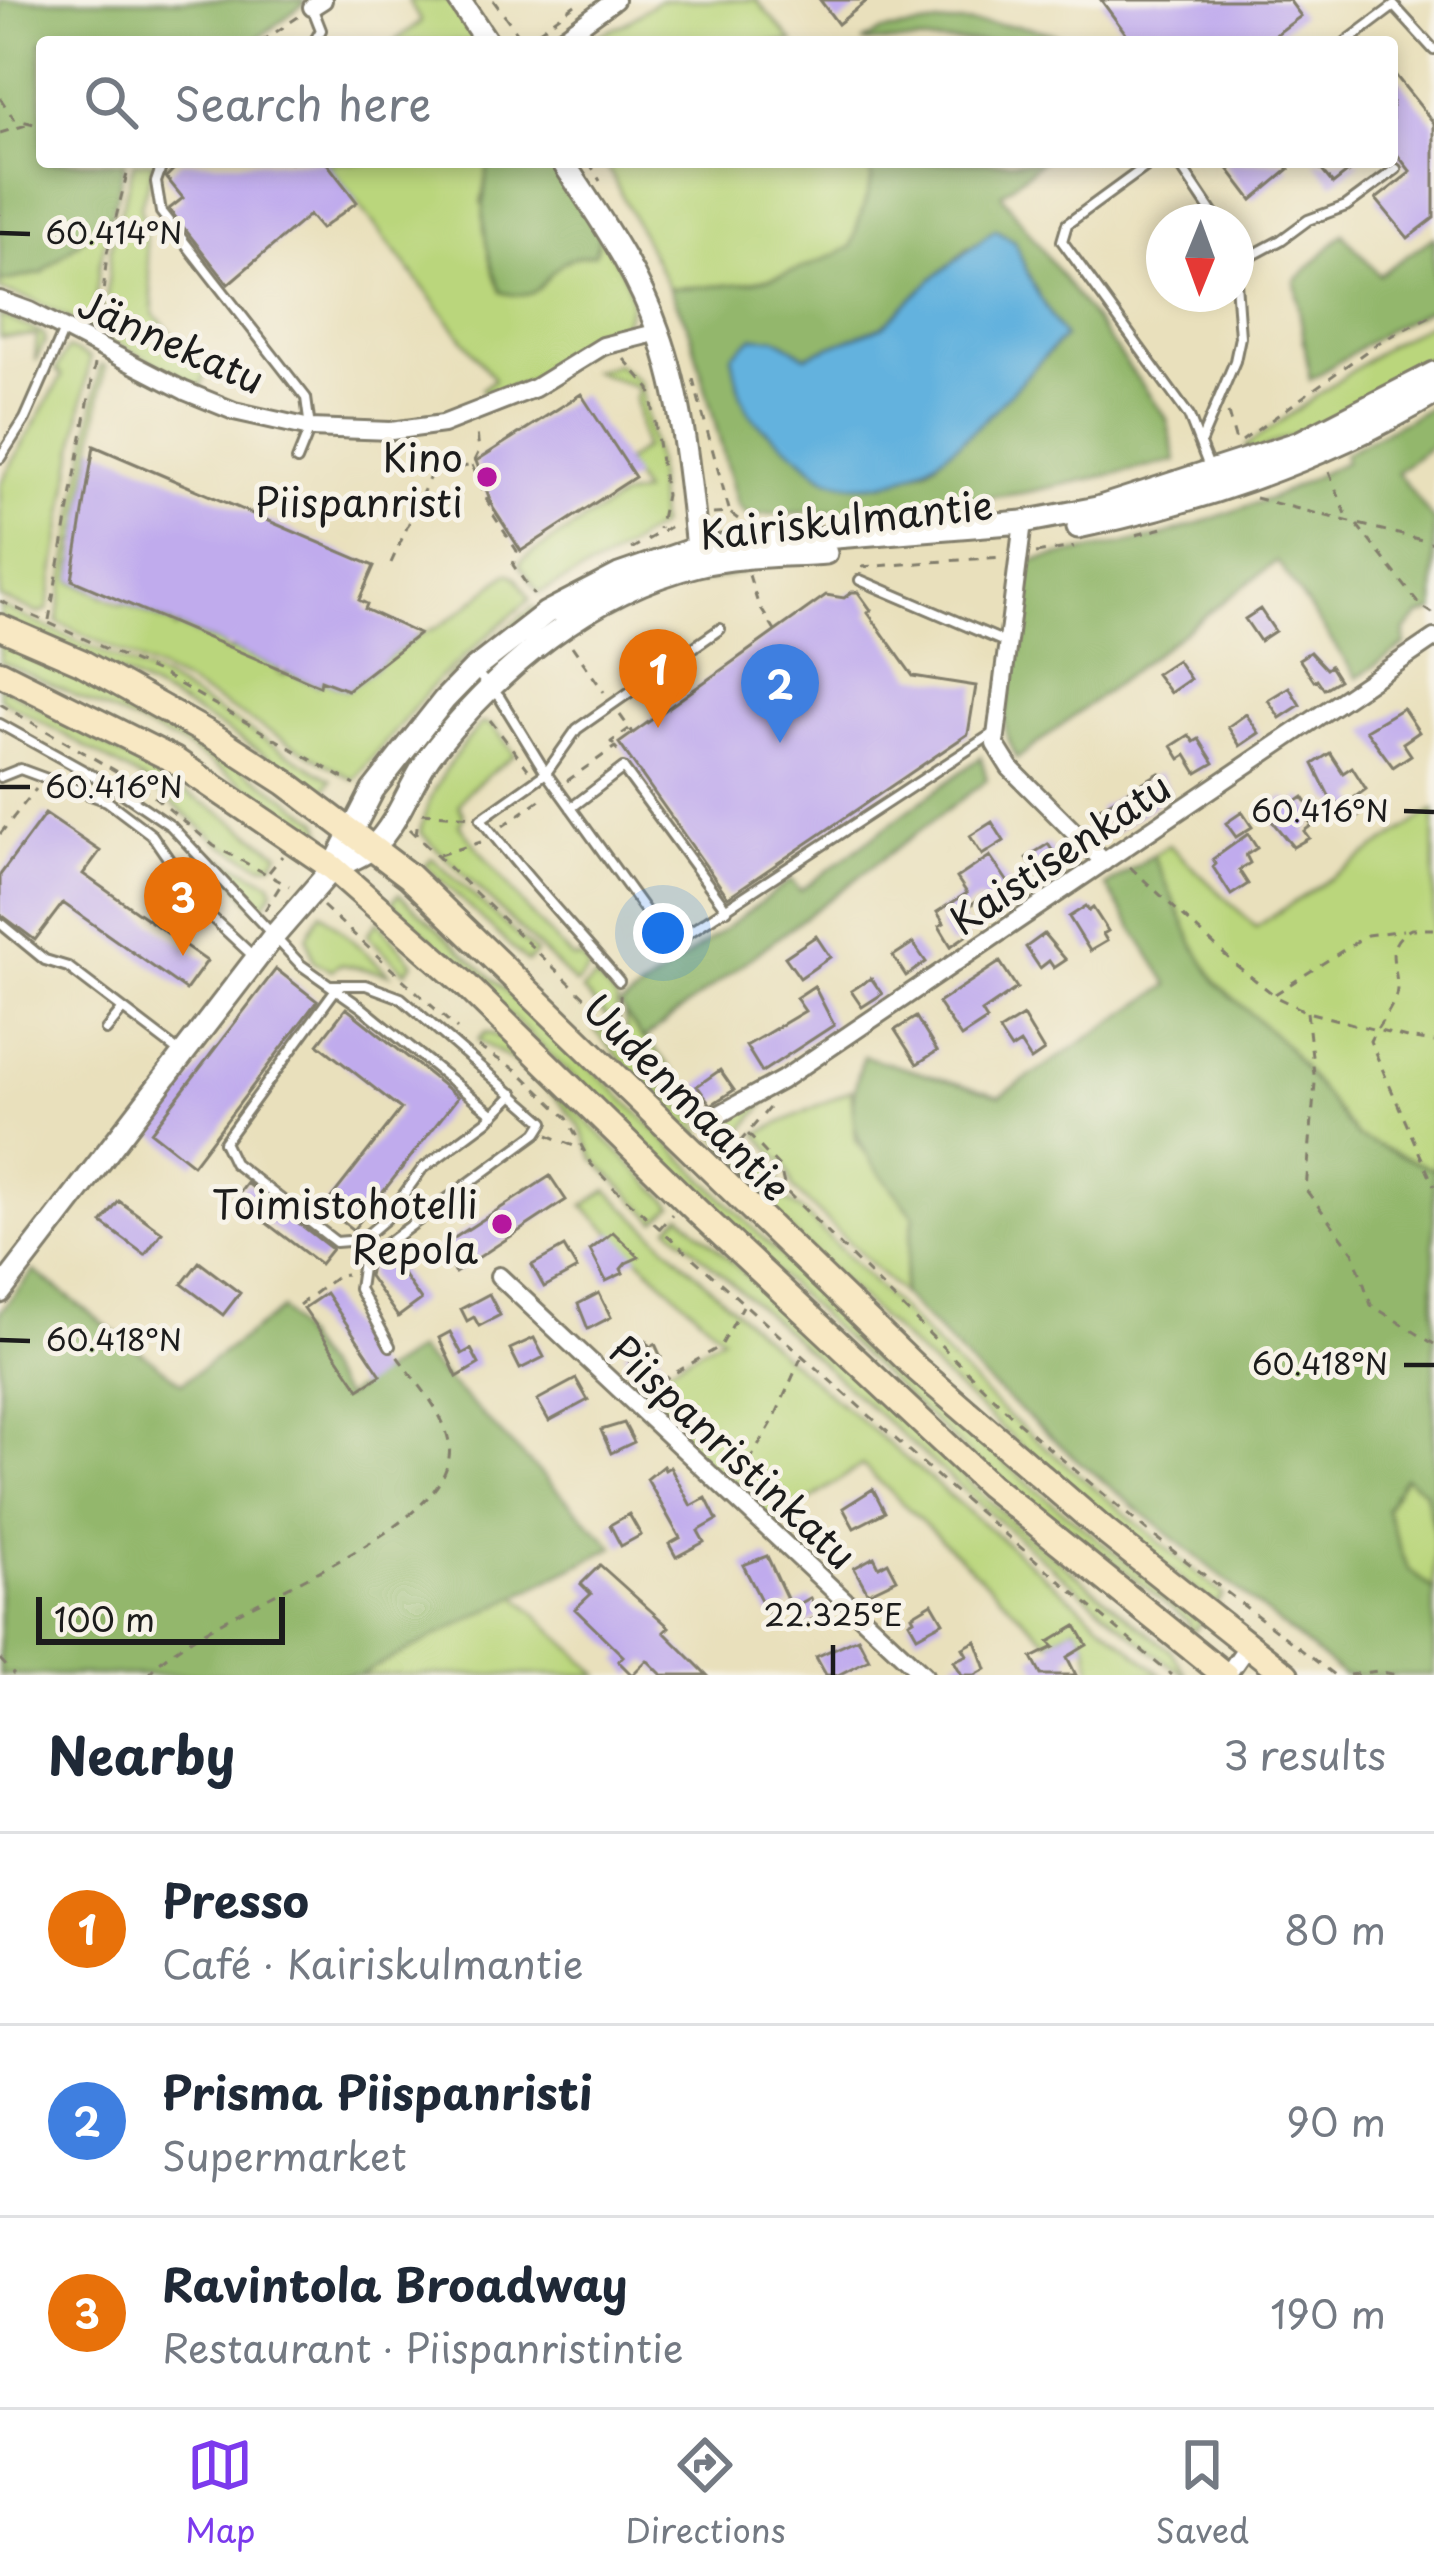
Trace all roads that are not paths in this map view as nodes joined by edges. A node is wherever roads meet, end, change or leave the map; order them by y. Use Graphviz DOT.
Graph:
graph roads {
  1 [pos="459,0"];
  2 [pos="615,0"];
  3 [pos="318,4"];
  4 [pos="1393,4"];
  5 [pos="318,36"];
  6 [pos="483,36"];
  7 [pos="565,36"];
  8 [pos="1354,36"];
  9 [pos="1434,50"];
  10 [pos="161,168"];
  11 [pos="567,168"];
  12 [pos="1144,168"];
  13 [pos="1182,168"];
  14 [pos="1396,169"];
  15 [pos="1206,204"];
  16 [pos="1254,255"];
  17 [pos="0,300"];
  18 [pos="1238,312"];
  19 [pos="64,329"];
  20 [pos="659,332"];
  21 [pos="1434,373"];
  22 [pos="1434,394"];
  23 [pos="310,428"];
  24 [pos="1201,442"];
  25 [pos="0,458"];
  26 [pos="297,460"];
  27 [pos="1218,482"];
  28 [pos="1022,538"];
  29 [pos="698,556"];
  30 [pos="860,580"];
  31 [pos="0,627"];
  32 [pos="720,628"];
  33 [pos="1434,638"];
  34 [pos="1007,643"];
  35 [pos="473,670"];
  36 [pos="0,673"];
  37 [pos="495,693"];
  38 [pos="0,724"];
  39 [pos="993,733"];
  40 [pos="546,773"];
  41 [pos="0,777"];
  42 [pos="571,808"];
  43 [pos="350,830"];
  44 [pos="372,848"];
  45 [pos="1110,858"];
  46 [pos="333,868"];
  47 [pos="728,910"];
  48 [pos="0,923"];
  49 [pos="273,937"];
  50 [pos="256,959"];
  51 [pos="619,981"];
  52 [pos="333,987"];
  53 [pos="123,1009"];
  54 [pos="106,1030"];
  55 [pos="183,1055"];
  56 [pos="514,1094"];
  57 [pos="494,1115"];
  58 [pos="718,1115"];
  59 [pos="499,1276"];
  60 [pos="0,1292"];
  61 [pos="390,1346"];
  62 [pos="1248,1645"];
  63 [pos="924,1675"];
  64 [pos="1226,1675"];
  65 [pos="1286,1675"];
  1 -- 6 [label="street"];
  2 -- 7 [label="street"];
  3 -- 5 [label="lane"];
  4 -- 8 [label="lane"];
  4 -- 9 [label="lane"];
  10 -- 23 [label="lane"];
  11 -- 20 [label="street"];
  12 -- 24 [label="lane"];
  13 -- 15 [label="lane"];
  14 -- 16 [label="lane"];
  17 -- 19 [label="street, Jännekatu"];
  18 -- 24 [label="lane"];
  19 -- 23 [label="street, Jännekatu"];
  19 -- 25 [label="lane"];
  20 -- 23 [label="street, Jännekatu"];
  20 -- 29 [label="street"];
  21 -- 27 [label="street, Kairiskulmantie"];
  22 -- 27 [label="street, Kairiskulmantie"];
  23 -- 26 [label="lane"];
  24 -- 27 [label="lane"];
  27 -- 28 [label="street, Kairiskulmantie"];
  28 -- 29 [label="street, Kairiskulmantie"];
  28 -- 34 [label="street"];
  29 -- 35 [label="street, Kairiskulmantie"];
  29 -- 37 [label="street, Kairiskulmantie"];
  30 -- 34 [label="lane"];
  31 -- 43 [label="main road, Uudenmaantie"];
  32 -- 40 [label="lane"];
  33 -- 45 [label="street, Kaistisenkatu"];
  34 -- 39 [label="street"];
  35 -- 37 [label="lane"];
  35 -- 43 [label="street, Kairiskulmantie"];
  36 -- 46 [label="main road, Uudenmaantie"];
  37 -- 40 [label="lane"];
  37 -- 44 [label="street, Kairiskulmantie"];
  38 -- 49 [label="lane"];
  39 -- 45 [label="street"];
  39 -- 47 [label="lane"];
  40 -- 42 [label="lane"];
  40 -- 51 [label="lane"];
  41 -- 50 [label="lane"];
  42 -- 47 [label="lane"];
  42 -- 47 [label="lane"];
  43 -- 44 [label="main road, Uudenmaantie"];
  43 -- 46 [label="street, Kairiskulmantie"];
  44 -- 46 [label="street"];
  44 -- 62 [label="main road, Uudenmaantie"];
  45 -- 58 [label="street, Kaistisenkatu"];
  46 -- 49 [label="street"];
  46 -- 64 [label="main road, Uudenmaantie"];
  48 -- 53 [label="lane"];
  49 -- 50 [label="street"];
  49 -- 52 [label="lane"];
  50 -- 55 [label="street"];
  52 -- 56 [label="lane"];
  52 -- 57 [label="lane"];
  52 -- 57 [label="lane"];
  53 -- 54 [label="lane"];
  53 -- 55 [label="lane"];
  55 -- 60 [label="street"];
  56 -- 57 [label="lane"];
  56 -- 61 [label="lane"];
  59 -- 63 [label="street, Piispanristinkatu"];
  62 -- 64 [label="street"];
  62 -- 65 [label="main road, Uudenmaantie"];
}
